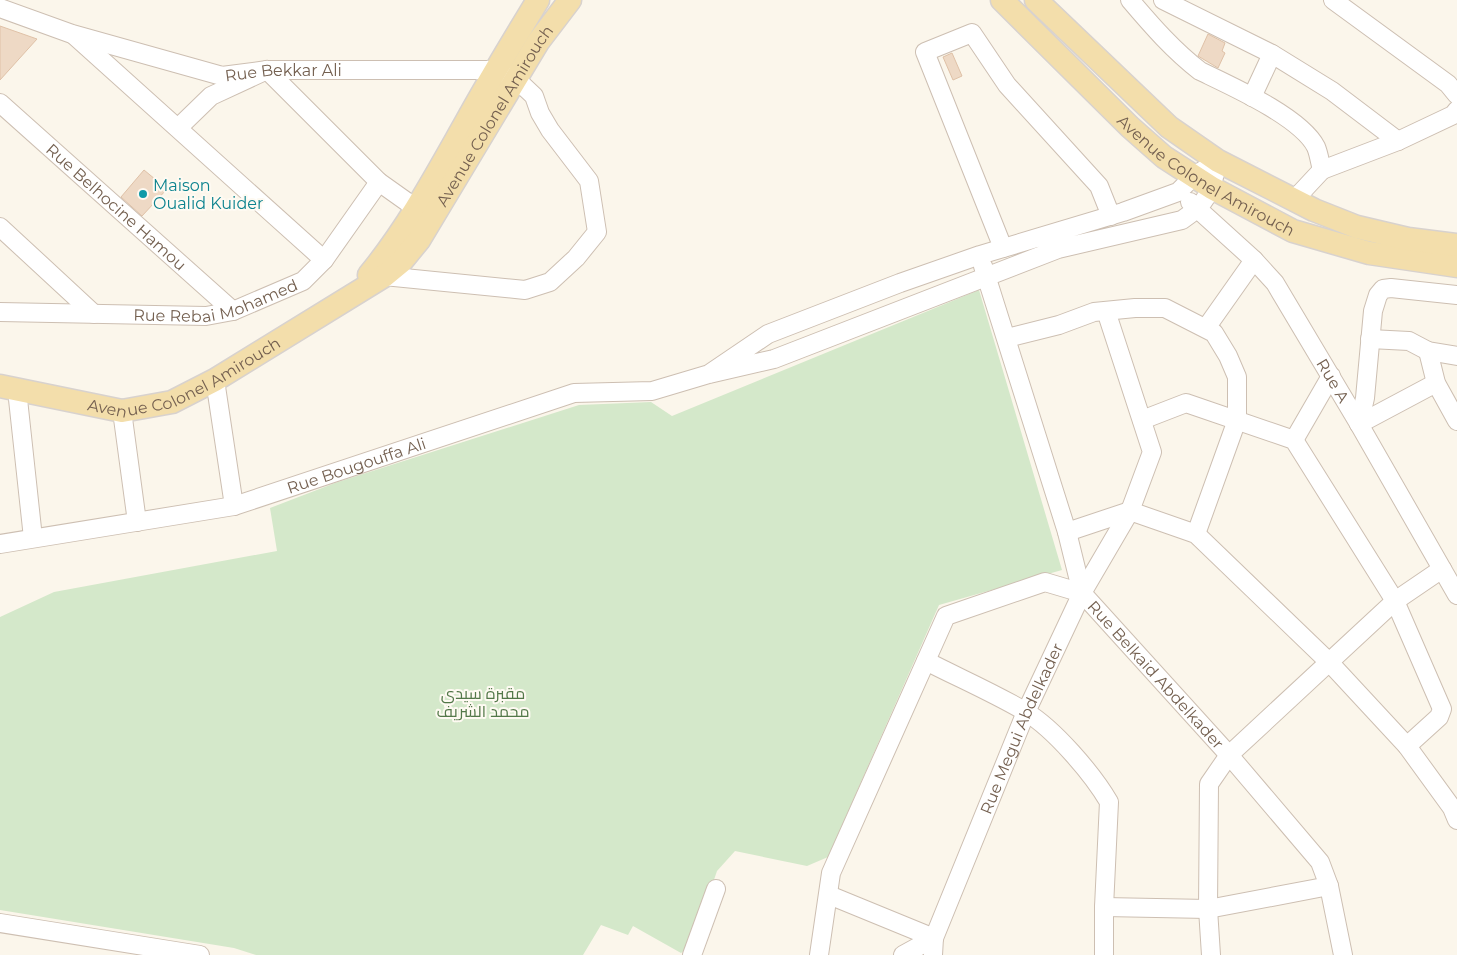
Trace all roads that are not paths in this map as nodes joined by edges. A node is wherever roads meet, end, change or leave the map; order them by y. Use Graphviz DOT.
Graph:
graph roads {
  1 [pos="528,0"];
  2 [pos="538,0"];
  3 [pos="570,0"];
  4 [pos="1002,0"];
  5 [pos="1036,0"];
  6 [pos="1130,0"];
  7 [pos="1163,0"];
  8 [pos="1333,0"];
  9 [pos="0,8"];
  10 [pos="72,34"];
  11 [pos="516,36"];
  12 [pos="1272,54"];
  13 [pos="267,70"];
  14 [pos="495,70"];
  15 [pos="516,78"];
  16 [pos="1457,95"];
  17 [pos="1252,97"];
  18 [pos="0,103"];
  19 [pos="1457,110"];
  20 [pos="178,128"];
  21 [pos="1398,140"];
  22 [pos="1218,160"];
  23 [pos="1322,170"];
  24 [pos="379,182"];
  25 [pos="1203,182"];
  26 [pos="1178,192"];
  27 [pos="1294,200"];
  28 [pos="417,209"];
  29 [pos="1199,209"];
  30 [pos="1111,216"];
  31 [pos="0,227"];
  32 [pos="1457,245"];
  33 [pos="1003,248"];
  34 [pos="980,255"];
  35 [pos="324,260"];
  36 [pos="1254,260"];
  37 [pos="1457,266"];
  38 [pos="384,276"];
  39 [pos="987,276"];
  40 [pos="354,293"];
  41 [pos="1457,295"];
  42 [pos="233,311"];
  43 [pos="1106,311"];
  44 [pos="0,312"];
  45 [pos="94,314"];
  46 [pos="1206,328"];
  47 [pos="1007,338"];
  48 [pos="1370,340"];
  49 [pos="1428,351"];
  50 [pos="1457,356"];
  51 [pos="709,374"];
  52 [pos="1330,376"];
  53 [pos="215,380"];
  54 [pos="1436,383"];
  55 [pos="9,388"];
  56 [pos="122,411"];
  57 [pos="1142,420"];
  58 [pos="1237,420"];
  59 [pos="1457,421"];
  60 [pos="1359,424"];
  61 [pos="1294,440"];
  62 [pos="234,506"];
  63 [pos="1130,511"];
  64 [pos="137,522"];
  65 [pos="1067,532"];
  66 [pos="1196,534"];
  67 [pos="33,538"];
  68 [pos="0,544"];
  69 [pos="1442,569"];
  70 [pos="1082,594"];
  71 [pos="1457,595"];
  72 [pos="1395,601"];
  73 [pos="926,661"];
  74 [pos="1330,664"];
  75 [pos="1026,712"];
  76 [pos="1407,746"];
  77 [pos="1229,755"];
  78 [pos="1457,820"];
  79 [pos="1329,886"];
  80 [pos="716,889"];
  81 [pos="829,895"];
  82 [pos="1104,907"];
  83 [pos="1208,909"];
  84 [pos="0,923"];
  85 [pos="934,947"];
  86 [pos="200,955"];
  87 [pos="692,955"];
  88 [pos="819,955"];
  89 [pos="903,955"];
  90 [pos="1104,955"];
  91 [pos="1212,955"];
  92 [pos="1343,955"];
  1 -- 11 [label="street"];
  2 -- 11 [label="main road, Avenue Colonel Amirouch"];
  3 -- 15 [label="main road, Avenue Colonel Amirouch"];
  4 -- 25 [label="main road, Avenue Colonel Amirouch"];
  5 -- 22 [label="main road, Avenue Colonel Amirouch"];
  6 -- 17 [label="street"];
  7 -- 12 [label="street"];
  8 -- 16 [label="street"];
  9 -- 10 [label="street, Rue Bekkar Ali"];
  10 -- 13 [label="street, Rue Bekkar Ali"];
  10 -- 20 [label="street"];
  11 -- 14 [label="main road, Avenue Colonel Amirouch"];
  12 -- 17 [label="street"];
  12 -- 21 [label="street"];
  13 -- 14 [label="street, Rue Bekkar Ali"];
  13 -- 20 [label="street"];
  13 -- 24 [label="street"];
  14 -- 15 [label="street, Rue Bekkar Ali"];
  14 -- 28 [label="main road, Avenue Colonel Amirouch"];
  15 -- 38 [label="main road, Avenue Colonel Amirouch"];
  15 -- 38 [label="street"];
  17 -- 23 [label="street"];
  18 -- 42 [label="street, Rue Belhocine Hamou"];
  19 -- 21 [label="street"];
  20 -- 35 [label="street"];
  21 -- 23 [label="street"];
  22 -- 25 [label="street"];
  22 -- 27 [label="main road, Avenue Colonel Amirouch"];
  23 -- 27 [label="street"];
  24 -- 28 [label="street"];
  24 -- 35 [label="street, Rue Rebai Mohamed"];
  25 -- 26 [label="street"];
  25 -- 29 [label="street"];
  25 -- 37 [label="main road, Avenue Colonel Amirouch"];
  26 -- 29 [label="street, Rue A"];
  26 -- 30 [label="street"];
  27 -- 32 [label="main road, Avenue Colonel Amirouch"];
  28 -- 40 [label="main road, Avenue Colonel Amirouch"];
  29 -- 36 [label="street, Rue A"];
  29 -- 39 [label="street"];
  30 -- 33 [label="street"];
  30 -- 33 [label="street"];
  31 -- 45 [label="street"];
  33 -- 34 [label="street"];
  34 -- 39 [label="street, Rue Belkaid Abdelkader"];
  34 -- 51 [label="street"];
  35 -- 42 [label="street, Rue Rebai Mohamed"];
  36 -- 46 [label="street"];
  36 -- 52 [label="street, Rue A"];
  38 -- 40 [label="main road, Avenue Colonel Amirouch"];
  39 -- 47 [label="street, Rue Belkaid Abdelkader"];
  39 -- 51 [label="street"];
  40 -- 53 [label="main road, Avenue Colonel Amirouch"];
  41 -- 48 [label="street"];
  42 -- 45 [label="street, Rue Rebai Mohamed"];
  43 -- 46 [label="street"];
  43 -- 47 [label="street"];
  43 -- 57 [label="street, Rue Megui Abdelkader"];
  44 -- 45 [label="street, Rue Rebai Mohamed"];
  46 -- 58 [label="street"];
  47 -- 65 [label="street, Rue Belkaid Abdelkader"];
  48 -- 49 [label="street"];
  48 -- 60 [label="street"];
  49 -- 50 [label="street"];
  49 -- 54 [label="street"];
  51 -- 62 [label="street, Rue Bougouffa Ali"];
  52 -- 60 [label="street, Rue A"];
  52 -- 61 [label="street"];
  53 -- 56 [label="main road, Avenue Colonel Amirouch"];
  53 -- 62 [label="street"];
  54 -- 59 [label="street"];
  54 -- 60 [label="street"];
  55 -- 56 [label="main road, Avenue Colonel Amirouch"];
  55 -- 67 [label="street"];
  56 -- 64 [label="street"];
  57 -- 58 [label="street"];
  57 -- 63 [label="street, Rue Megui Abdelkader"];
  58 -- 61 [label="street"];
  58 -- 66 [label="street"];
  60 -- 69 [label="street, Rue A"];
  61 -- 72 [label="street"];
  62 -- 64 [label="street, Rue Bougouffa Ali"];
  63 -- 65 [label="street"];
  63 -- 66 [label="street"];
  63 -- 70 [label="street, Rue Megui Abdelkader"];
  64 -- 67 [label="street, Rue Bougouffa Ali"];
  65 -- 70 [label="street, Rue Belkaid Abdelkader"];
  66 -- 74 [label="street"];
  67 -- 68 [label="street, Rue Bougouffa Ali"];
  69 -- 71 [label="street, Rue A"];
  69 -- 72 [label="street"];
  70 -- 73 [label="street"];
  70 -- 75 [label="street, Rue Megui Abdelkader"];
  70 -- 77 [label="street, Rue Belkaid Abdelkader"];
  72 -- 74 [label="street"];
  72 -- 76 [label="street"];
  73 -- 75 [label="street"];
  73 -- 81 [label="street"];
  74 -- 76 [label="street"];
  74 -- 77 [label="street"];
  75 -- 82 [label="street"];
  75 -- 85 [label="street, Rue Megui Abdelkader"];
  76 -- 78 [label="street"];
  77 -- 79 [label="street, Rue Belkaid Abdelkader"];
  77 -- 83 [label="street"];
  79 -- 83 [label="street"];
  79 -- 92 [label="street, Rue Belkaid Abdelkader"];
  80 -- 87 [label="street"];
  81 -- 85 [label="street"];
  81 -- 88 [label="street"];
  82 -- 83 [label="street"];
  82 -- 90 [label="street"];
  83 -- 91 [label="street"];
  84 -- 86 [label="street"];
  85 -- 89 [label="street"];
}
